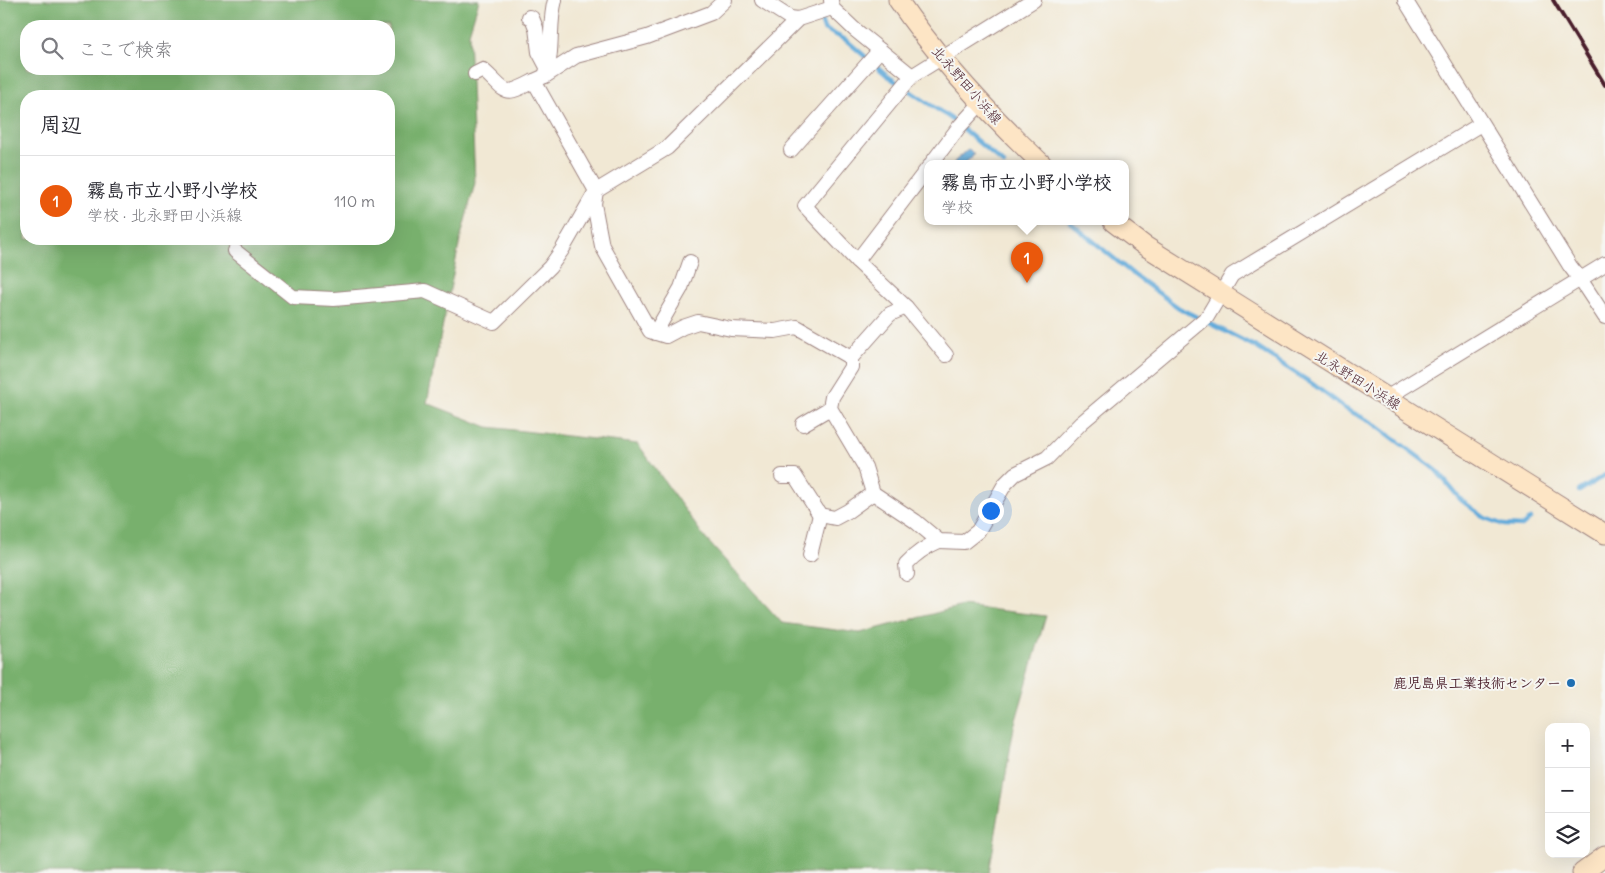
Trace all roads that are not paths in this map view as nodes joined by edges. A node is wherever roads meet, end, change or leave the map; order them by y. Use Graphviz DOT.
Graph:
graph roads {
  1 [pos="555,0"];
  2 [pos="725,0"];
  3 [pos="762,0"];
  4 [pos="898,0"];
  5 [pos="1034,0"];
  6 [pos="1405,0"];
  7 [pos="828,6"];
  8 [pos="529,17"];
  9 [pos="800,19"];
  10 [pos="878,53"];
  11 [pos="941,57"];
  12 [pos="476,74"];
  13 [pos="542,75"];
  14 [pos="910,79"];
  15 [pos="981,103"];
  16 [pos="1481,124"];
  17 [pos="791,150"];
  18 [pos="934,160"];
  19 [pos="1038,160"];
  20 [pos="924,173"];
  21 [pos="596,191"];
  22 [pos="1117,225"];
  23 [pos="234,251"];
  24 [pos="858,261"];
  25 [pos="690,262"];
  26 [pos="1605,264"];
  27 [pos="1580,279"];
  28 [pos="1221,294"];
  29 [pos="906,307"];
  30 [pos="1605,317"];
  31 [pos="655,333"];
  32 [pos="946,355"];
  33 [pos="851,358"];
  34 [pos="1386,398"];
  35 [pos="830,408"];
  36 [pos="803,424"];
  37 [pos="782,476"];
  38 [pos="873,493"];
  39 [pos="820,515"];
  40 [pos="1605,534"];
  41 [pos="939,541"];
  42 [pos="810,556"];
  43 [pos="906,574"];
  44 [pos="1605,856"];
  45 [pos="1582,873"];
  1 -- 13 [label="street"];
  2 -- 13 [label="street"];
  3 -- 9 [label="street"];
  4 -- 11 [label="main road, 北永野田小浜線"];
  5 -- 11 [label="street"];
  6 -- 16 [label="street"];
  7 -- 9 [label="street"];
  7 -- 10 [label="street"];
  8 -- 13 [label="street"];
  9 -- 21 [label="street"];
  10 -- 14 [label="street"];
  10 -- 17 [label="street"];
  11 -- 14 [label="street"];
  11 -- 15 [label="main road, 北永野田小浜線"];
  12 -- 13 [label="street"];
  13 -- 21 [label="street"];
  14 -- 24 [label="street"];
  15 -- 18 [label="street"];
  15 -- 19 [label="main road, 北永野田小浜線"];
  16 -- 27 [label="street"];
  16 -- 28 [label="street"];
  20 -- 24 [label="street"];
  21 -- 23 [label="street"];
  21 -- 31 [label="street"];
  22 -- 28 [label="main road, 北永野田小浜線"];
  24 -- 29 [label="street"];
  25 -- 31 [label="street"];
  26 -- 27 [label="street"];
  27 -- 30 [label="street"];
  27 -- 34 [label="street"];
  28 -- 34 [label="main road, 北永野田小浜線"];
  28 -- 41 [label="street"];
  29 -- 32 [label="street"];
  29 -- 33 [label="street"];
  31 -- 33 [label="street"];
  33 -- 35 [label="street"];
  34 -- 40 [label="main road, 北永野田小浜線"];
  35 -- 36 [label="street"];
  35 -- 38 [label="street"];
  37 -- 39 [label="street"];
  38 -- 39 [label="street"];
  38 -- 41 [label="street"];
  39 -- 42 [label="street"];
  41 -- 43 [label="street"];
  44 -- 45 [label="main road"];
}
